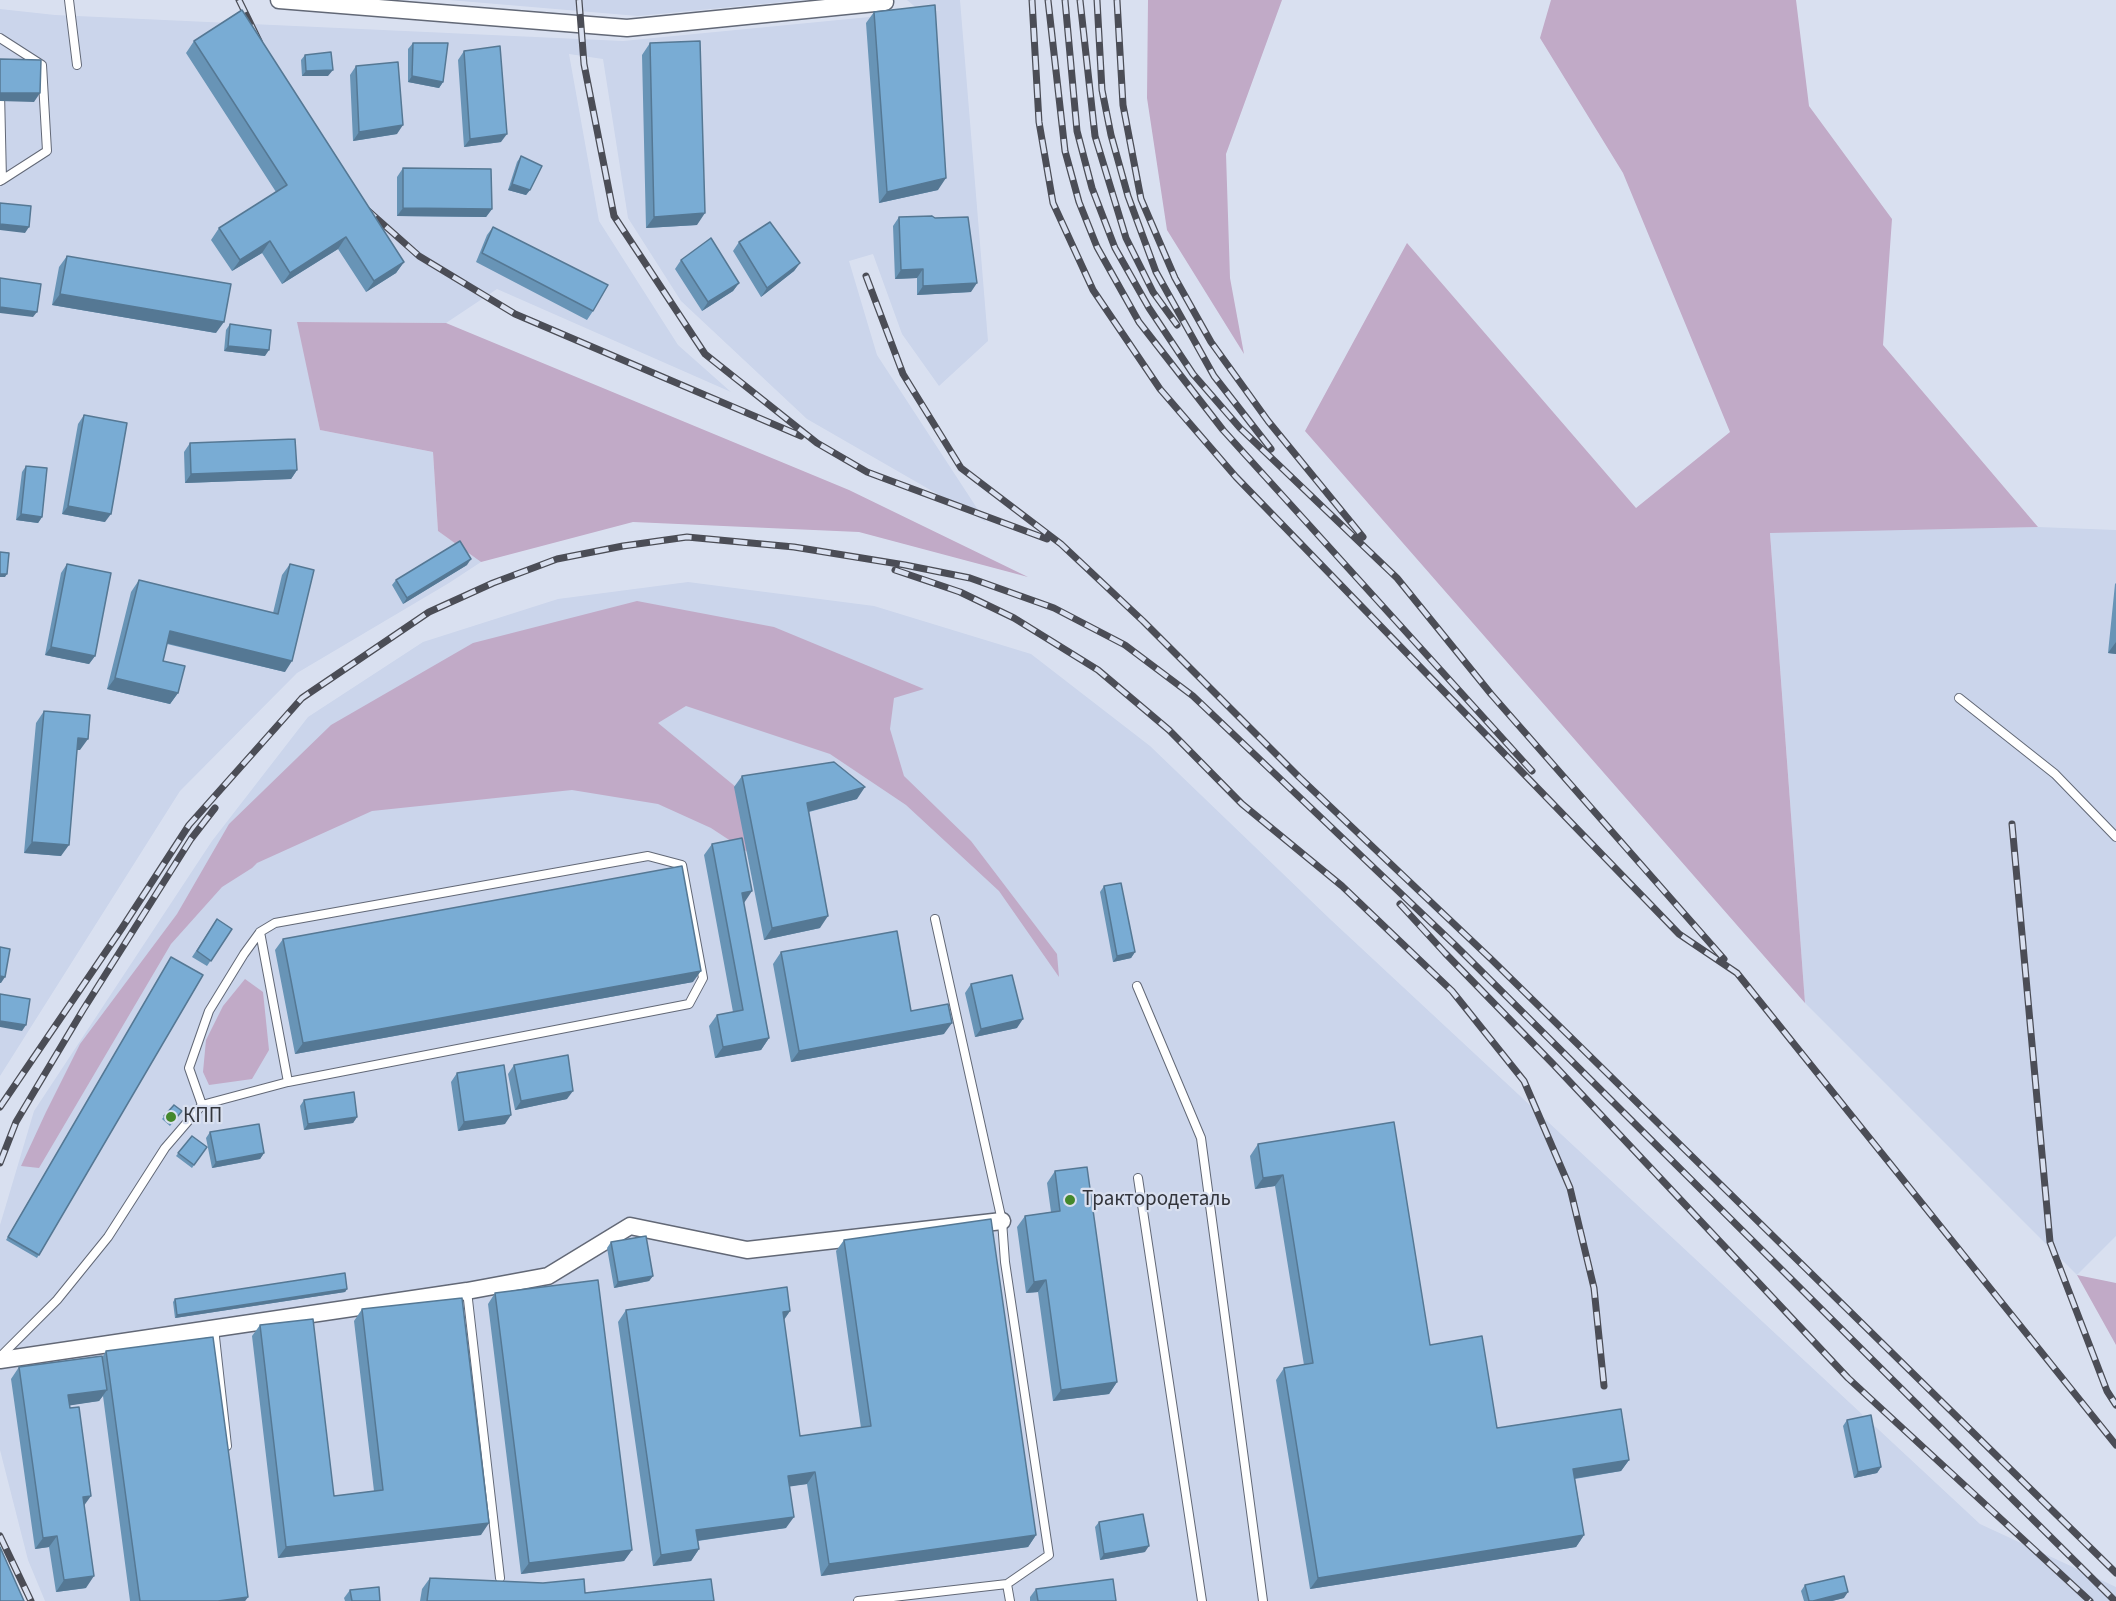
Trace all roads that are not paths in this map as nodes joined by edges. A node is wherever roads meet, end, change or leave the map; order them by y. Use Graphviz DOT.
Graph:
graph roads {
  1 [pos="69,0"];
  2 [pos="279,0"];
  3 [pos="885,2"];
  4 [pos="0,38"];
  5 [pos="77,64"];
  6 [pos="0,86"];
  7 [pos="1,180"];
  8 [pos="1959,698"];
  9 [pos="2116,837"];
  10 [pos="935,919"];
  11 [pos="260,932"];
  12 [pos="1137,986"];
  13 [pos="288,1082"];
  14 [pos="202,1105"];
  15 [pos="1138,1178"];
  16 [pos="1002,1221"];
  17 [pos="467,1291"];
  18 [pos="214,1328"];
  19 [pos="0,1358"];
  20 [pos="228,1455"];
  21 [pos="500,1578"];
  22 [pos="1007,1584"];
  23 [pos="858,1601"];
  24 [pos="1010,1601"];
  25 [pos="1202,1601"];
  26 [pos="1263,1601"];
  1 -- 5 [label="lane"];
  2 -- 3 [label="street"];
  4 -- 7 [label="lane"];
  6 -- 7 [label="lane"];
  8 -- 9 [label="lane"];
  10 -- 16 [label="lane"];
  11 -- 13 [label="lane"];
  11 -- 13 [label="lane"];
  11 -- 14 [label="lane"];
  12 -- 26 [label="lane"];
  13 -- 14 [label="lane"];
  14 -- 19 [label="lane"];
  15 -- 25 [label="lane"];
  16 -- 17 [label="street"];
  16 -- 22 [label="lane"];
  17 -- 18 [label="street"];
  17 -- 21 [label="lane"];
  18 -- 19 [label="street"];
  18 -- 20 [label="lane"];
  22 -- 23 [label="lane"];
  22 -- 24 [label="lane"];
}
